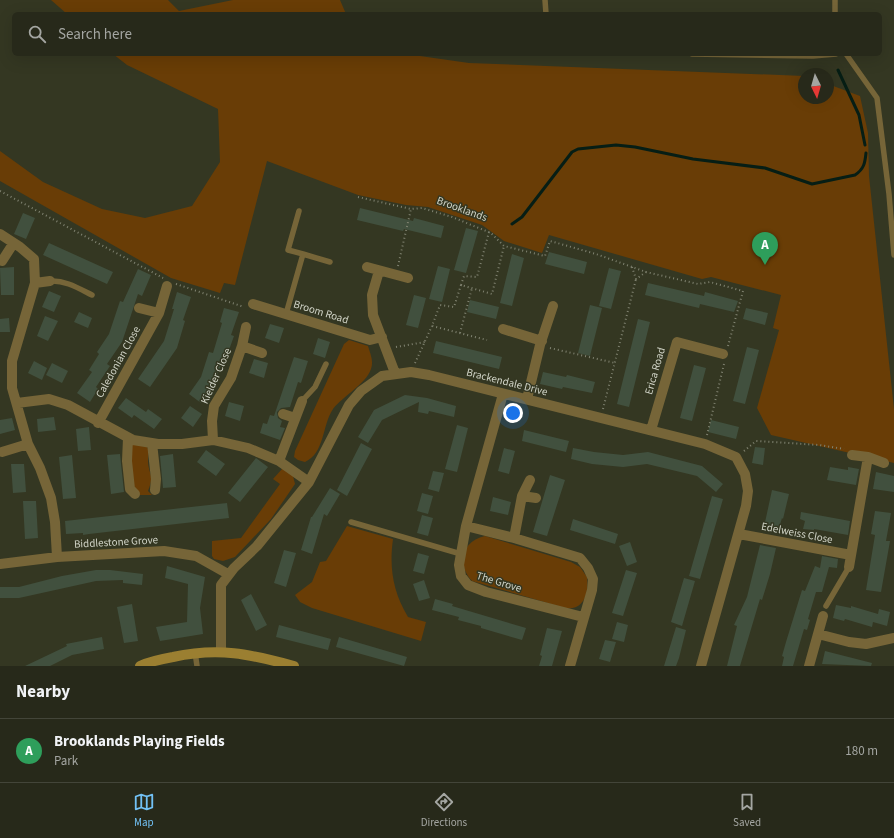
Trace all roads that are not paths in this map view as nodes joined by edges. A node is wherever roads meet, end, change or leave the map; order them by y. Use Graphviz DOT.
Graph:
graph roads {
  1 [pos="545,0"];
  2 [pos="836,0"];
  3 [pos="546,12"];
  4 [pos="835,12"];
  5 [pos="847,56"];
  6 [pos="299,211"];
  7 [pos="0,234"];
  8 [pos="13,244"];
  9 [pos="303,254"];
  10 [pos="894,254"];
  11 [pos="2,261"];
  12 [pos="330,262"];
  13 [pos="367,267"];
  14 [pos="379,271"];
  15 [pos="408,278"];
  16 [pos="50,281"];
  17 [pos="35,283"];
  18 [pos="168,286"];
  19 [pos="92,295"];
  20 [pos="253,304"];
  21 [pos="553,306"];
  22 [pos="139,308"];
  23 [pos="159,314"];
  24 [pos="286,314"];
  25 [pos="246,327"];
  26 [pos="503,329"];
  27 [pos="382,337"];
  28 [pos="541,343"];
  29 [pos="242,346"];
  30 [pos="262,353"];
  31 [pos="725,355"];
  32 [pos="326,364"];
  33 [pos="395,373"];
  34 [pos="504,394"];
  35 [pos="527,399"];
  36 [pos="302,401"];
  37 [pos="17,403"];
  38 [pos="283,414"];
  39 [pos="295,418"];
  40 [pos="98,423"];
  41 [pos="651,430"];
  42 [pos="128,438"];
  43 [pos="213,440"];
  44 [pos="152,443"];
  45 [pos="28,444"];
  46 [pos="1,452"];
  47 [pos="850,452"];
  48 [pos="868,457"];
  49 [pos="279,461"];
  50 [pos="884,463"];
  51 [pos="530,480"];
  52 [pos="309,482"];
  53 [pos="155,490"];
  54 [pos="135,494"];
  55 [pos="522,496"];
  56 [pos="536,498"];
  57 [pos="351,522"];
  58 [pos="466,526"];
  59 [pos="739,534"];
  60 [pos="514,538"];
  61 [pos="460,554"];
  62 [pos="851,556"];
  63 [pos="57,557"];
  64 [pos="0,564"];
  65 [pos="849,567"];
  66 [pos="228,574"];
  67 [pos="826,606"];
  68 [pos="823,616"];
  69 [pos="583,617"];
  70 [pos="818,634"];
  71 [pos="894,638"];
  72 [pos="221,651"];
  73 [pos="195,652"];
  74 [pos="140,666"];
  75 [pos="197,666"];
  76 [pos="294,666"];
  77 [pos="570,666"];
  78 [pos="701,666"];
  79 [pos="809,666"];
  1 -- 3 [label="lane"];
  2 -- 4 [label="lane"];
  5 -- 10 [label="lane"];
  6 -- 9 [label="lane"];
  7 -- 8 [label="street"];
  8 -- 11 [label="street"];
  8 -- 17 [label="street"];
  9 -- 12 [label="lane"];
  9 -- 24 [label="lane"];
  13 -- 14 [label="street"];
  14 -- 15 [label="street"];
  14 -- 27 [label="street"];
  16 -- 17 [label="street"];
  16 -- 19 [label="lane"];
  17 -- 37 [label="street"];
  18 -- 23 [label="street, Caledonian Close"];
  20 -- 24 [label="street, Broom Road"];
  21 -- 28 [label="street"];
  22 -- 23 [label="street"];
  23 -- 40 [label="street, Caledonian Close"];
  24 -- 27 [label="street, Broom Road"];
  25 -- 29 [label="street, Kielder Close"];
  26 -- 28 [label="street"];
  27 -- 33 [label="street"];
  28 -- 35 [label="street"];
  29 -- 30 [label="street, Kielder Close"];
  29 -- 43 [label="street, Kielder Close"];
  31 -- 41 [label="street, Erica Road"];
  32 -- 36 [label="lane"];
  33 -- 34 [label="street, Brackendale Drive"];
  33 -- 52 [label="street, Brackendale Drive"];
  34 -- 35 [label="street, Brackendale Drive"];
  34 -- 58 [label="street, The Grove"];
  35 -- 41 [label="street, Brackendale Drive"];
  36 -- 39 [label="street"];
  37 -- 40 [label="street"];
  37 -- 45 [label="street"];
  38 -- 39 [label="street"];
  39 -- 49 [label="street"];
  40 -- 42 [label="street"];
  41 -- 59 [label="street, Brackendale Drive"];
  42 -- 44 [label="street"];
  42 -- 54 [label="street"];
  43 -- 44 [label="street"];
  43 -- 49 [label="street"];
  44 -- 53 [label="street"];
  45 -- 46 [label="street"];
  45 -- 63 [label="street"];
  47 -- 48 [label="street"];
  48 -- 50 [label="street"];
  48 -- 62 [label="street"];
  49 -- 52 [label="street"];
  51 -- 55 [label="street"];
  52 -- 66 [label="street, Brackendale Drive"];
  55 -- 56 [label="street"];
  55 -- 60 [label="street"];
  57 -- 61 [label="lane"];
  58 -- 60 [label="street"];
  58 -- 61 [label="street, The Grove"];
  59 -- 62 [label="street, Edelweiss Close"];
  59 -- 78 [label="street"];
  60 -- 69 [label="street"];
  61 -- 69 [label="street, The Grove"];
  62 -- 65 [label="street"];
  63 -- 64 [label="street, Biddlestone Grove"];
  63 -- 66 [label="street, Biddlestone Grove"];
  65 -- 67 [label="lane"];
  66 -- 72 [label="street, Brackendale Drive"];
  68 -- 70 [label="street"];
  69 -- 77 [label="street"];
  70 -- 71 [label="street"];
  70 -- 79 [label="street"];
  72 -- 73 [label="street"];
  72 -- 76 [label="street"];
  73 -- 74 [label="street"];
  73 -- 75 [label="lane"];
}
